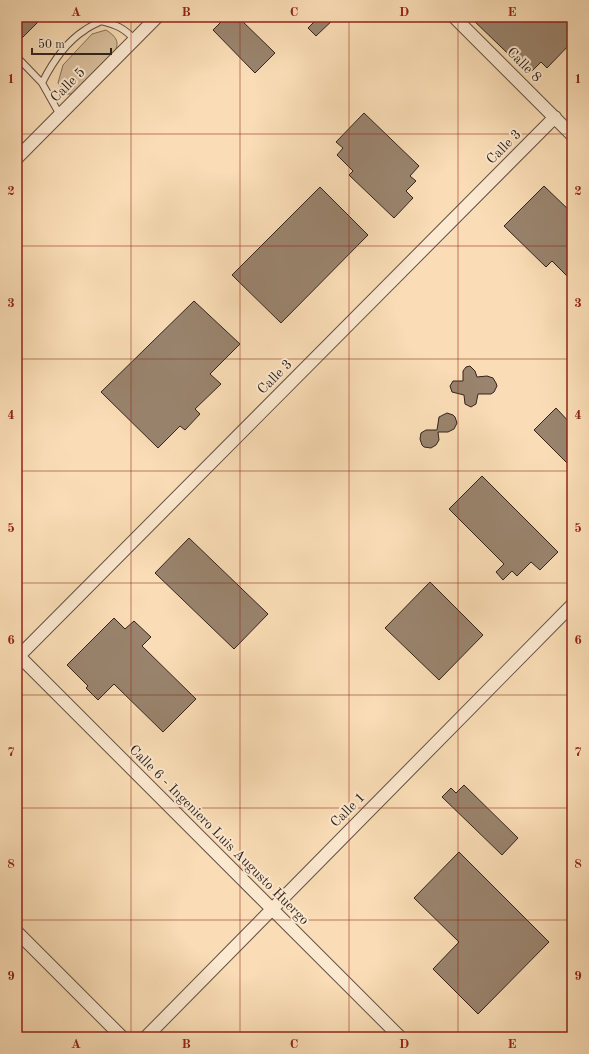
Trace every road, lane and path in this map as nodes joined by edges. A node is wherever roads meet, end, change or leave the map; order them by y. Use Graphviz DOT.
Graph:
graph roads {
  1 [pos="157,17"];
  2 [pos="454,17"];
  3 [pos="135,40"];
  4 [pos="17,57"];
  5 [pos="42,83"];
  6 [pos="60,115"];
  7 [pos="555,117"];
  8 [pos="572,135"];
  9 [pos="17,158"];
  10 [pos="572,606"];
  11 [pos="18,656"];
  12 [pos="272,909"];
  13 [pos="17,932"];
  14 [pos="122,1037"];
  15 [pos="146,1037"];
  16 [pos="400,1037"];
  1 -- 3 [label="street, Calle 5"];
  2 -- 7 [label="street, Calle 8"];
  3 -- 5 [label="lane"];
  3 -- 6 [label="street, Calle 5"];
  4 -- 5 [label="lane"];
  5 -- 6 [label="lane"];
  6 -- 9 [label="street, Calle 5"];
  7 -- 8 [label="street, Calle 8"];
  7 -- 11 [label="street, Calle 3"];
  10 -- 12 [label="street, Calle 1"];
  11 -- 12 [label="street, Calle 6 - Ingeniero Luis Augusto Huergo"];
  12 -- 15 [label="street, Calle 1"];
  12 -- 16 [label="street, Calle 6 - Ingeniero Luis Augusto Huergo"];
  13 -- 14 [label="street"];
}
